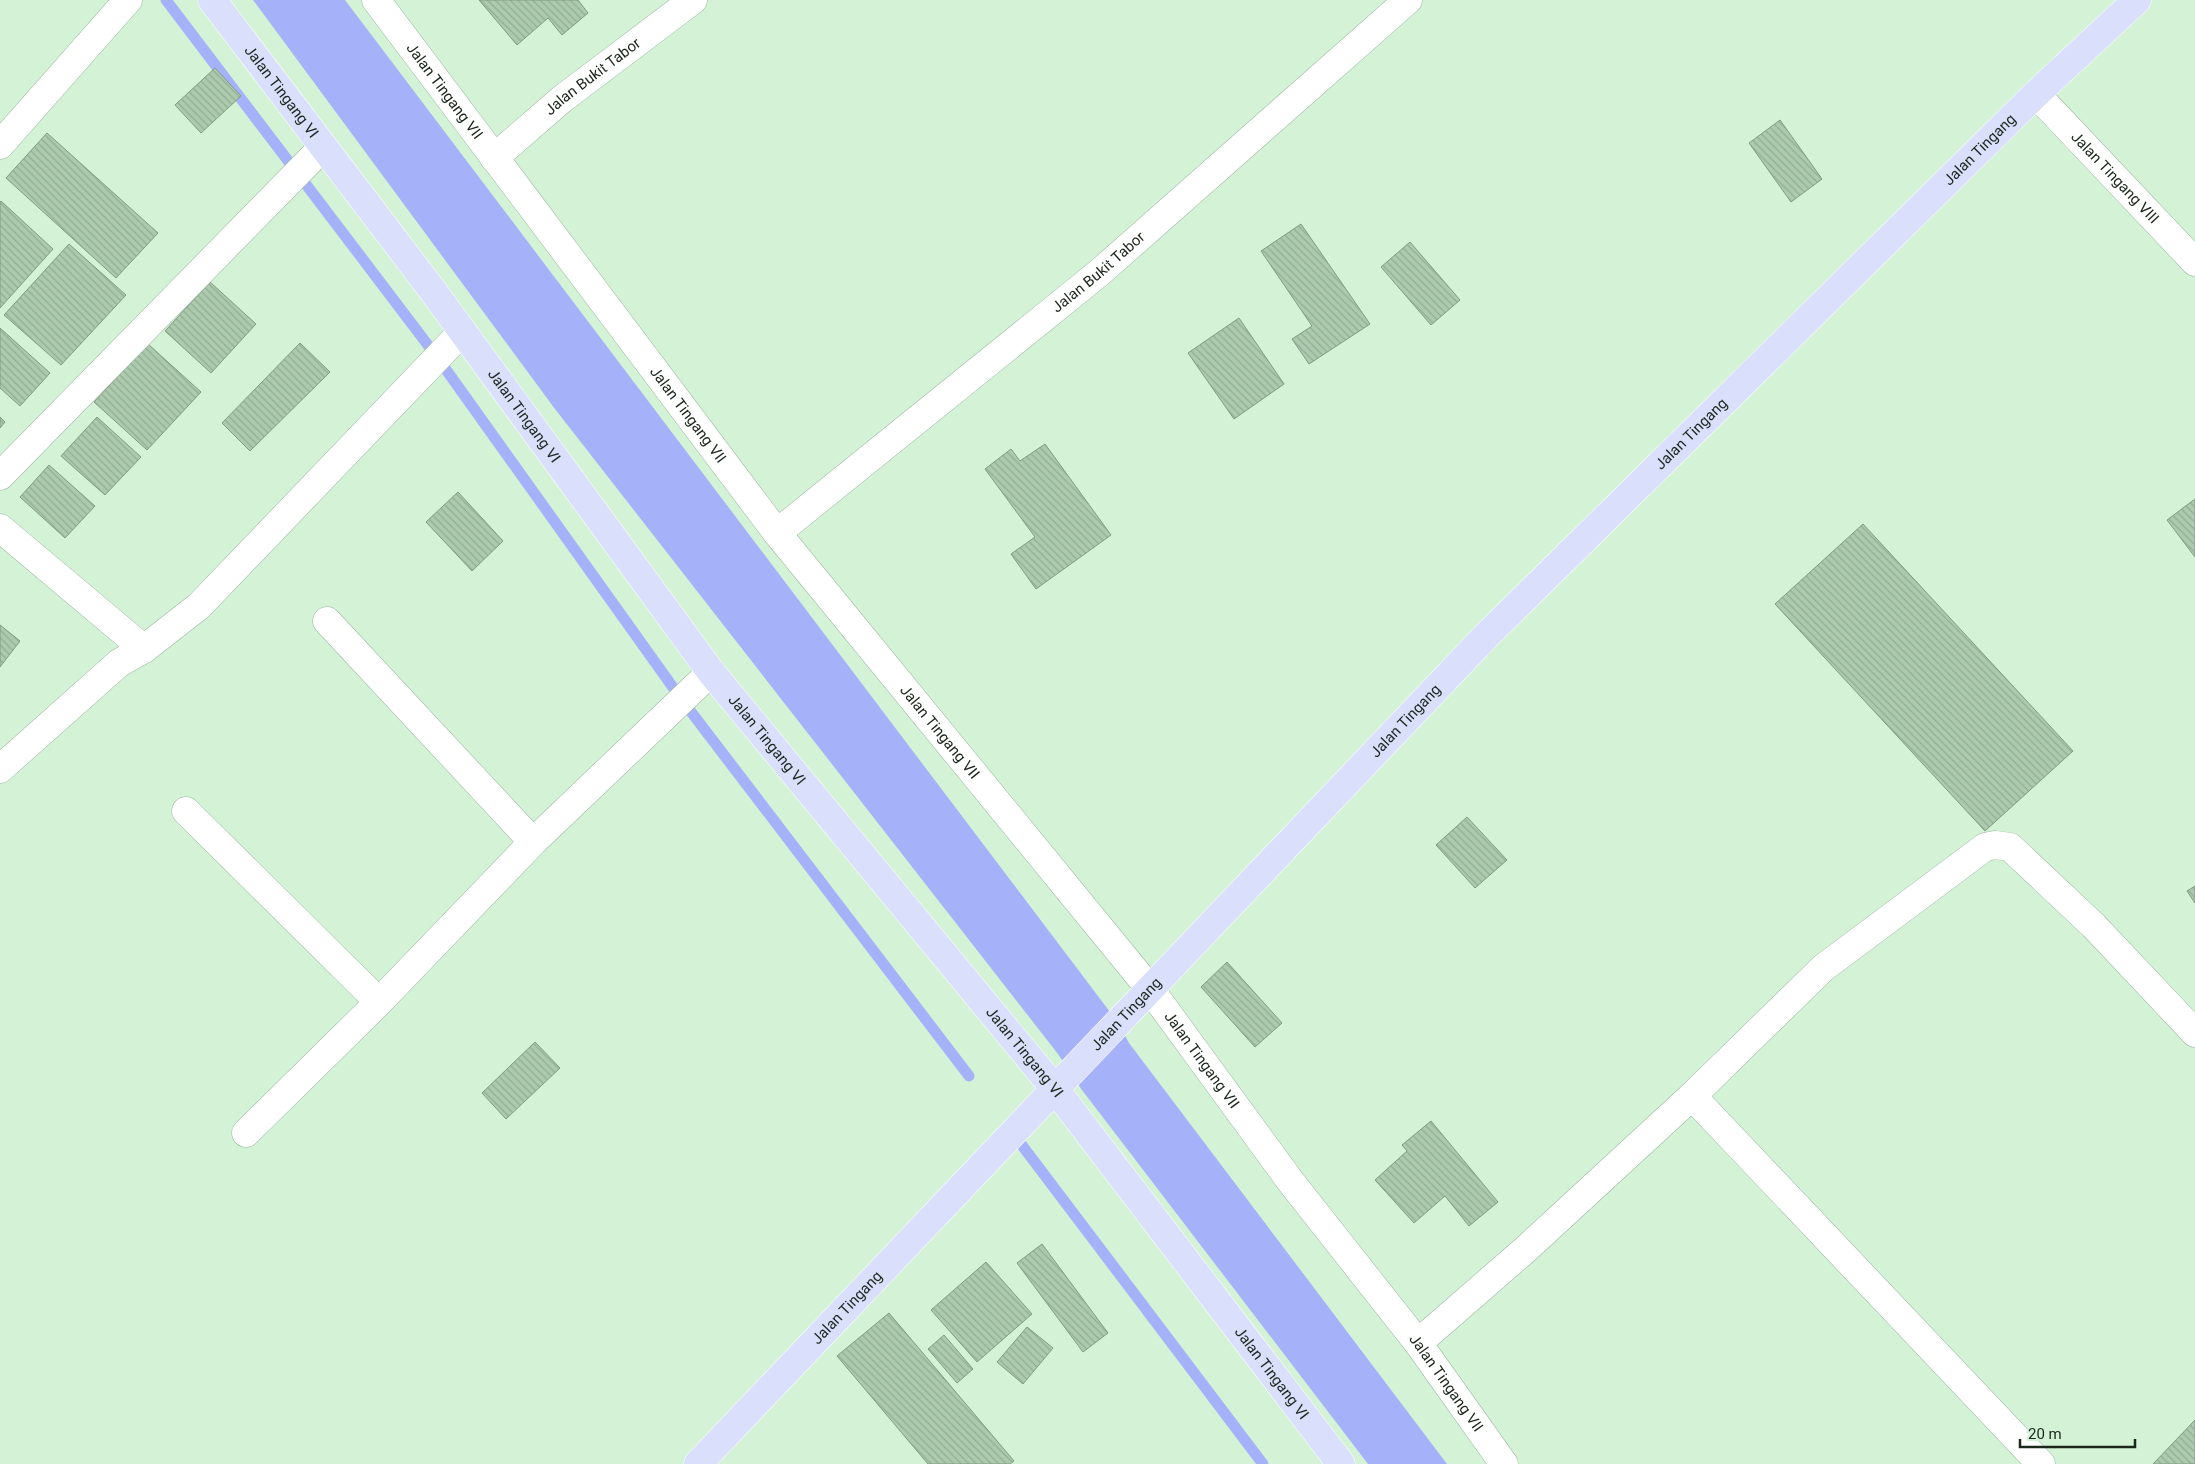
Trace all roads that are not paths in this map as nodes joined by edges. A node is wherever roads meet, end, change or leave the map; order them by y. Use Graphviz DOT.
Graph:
graph roads {
  1 [pos="128,0"];
  2 [pos="212,0"];
  3 [pos="376,0"];
  4 [pos="693,0"];
  5 [pos="1408,0"];
  6 [pos="2137,0"];
  7 [pos="2036,94"];
  8 [pos="0,145"];
  9 [pos="323,147"];
  10 [pos="494,158"];
  11 [pos="2195,262"];
  12 [pos="462,332"];
  13 [pos="0,476"];
  14 [pos="0,528"];
  15 [pos="777,533"];
  16 [pos="327,621"];
  17 [pos="144,649"];
  18 [pos="711,672"];
  19 [pos="0,769"];
  20 [pos="186,811"];
  21 [pos="533,842"];
  22 [pos="1150,989"];
  23 [pos="379,1002"];
  24 [pos="2195,1033"];
  25 [pos="1063,1080"];
  26 [pos="1692,1096"];
  27 [pos="246,1133"];
  28 [pos="1418,1343"];
  29 [pos="698,1464"];
  30 [pos="1341,1464"];
  31 [pos="1504,1464"];
  32 [pos="2041,1464"];
  1 -- 8 [label="street"];
  2 -- 9 [label="main road, Jalan Tingang VI"];
  3 -- 10 [label="street, Jalan Tingang VII"];
  4 -- 10 [label="street, Jalan Bukit Tabor"];
  5 -- 15 [label="street, Jalan Bukit Tabor"];
  6 -- 7 [label="main road, Jalan Tingang"];
  7 -- 11 [label="street, Jalan Tingang VIII"];
  7 -- 22 [label="main road, Jalan Tingang"];
  9 -- 12 [label="main road, Jalan Tingang VI"];
  9 -- 13 [label="street"];
  10 -- 15 [label="street, Jalan Tingang VII"];
  12 -- 17 [label="street"];
  12 -- 18 [label="main road, Jalan Tingang VI"];
  14 -- 17 [label="street"];
  15 -- 22 [label="street, Jalan Tingang VII"];
  16 -- 21 [label="street"];
  17 -- 19 [label="street"];
  18 -- 21 [label="street"];
  18 -- 25 [label="main road, Jalan Tingang VI"];
  20 -- 23 [label="street"];
  21 -- 23 [label="street"];
  22 -- 25 [label="main road, Jalan Tingang"];
  22 -- 28 [label="street, Jalan Tingang VII"];
  23 -- 27 [label="street"];
  24 -- 26 [label="street"];
  25 -- 29 [label="main road, Jalan Tingang"];
  25 -- 30 [label="main road, Jalan Tingang VI"];
  26 -- 28 [label="street"];
  26 -- 32 [label="street"];
  28 -- 31 [label="street, Jalan Tingang VII"];
}
